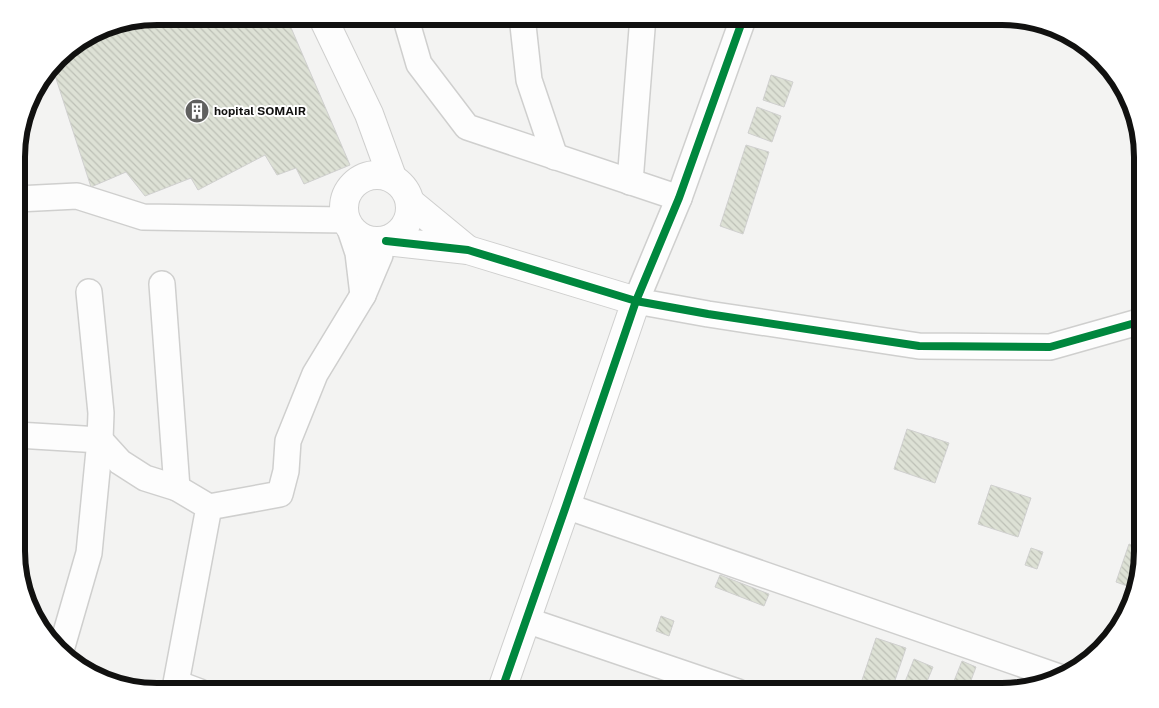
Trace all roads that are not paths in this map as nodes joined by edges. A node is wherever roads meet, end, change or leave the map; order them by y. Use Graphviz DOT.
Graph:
graph roads {
  1 [pos="326,25"];
  2 [pos="408,25"];
  3 [pos="523,25"];
  4 [pos="642,25"];
  5 [pos="741,25"];
  6 [pos="356,87"];
  7 [pos="556,157"];
  8 [pos="392,177"];
  9 [pos="362,178"];
  10 [pos="630,182"];
  11 [pos="679,198"];
  12 [pos="25,199"];
  13 [pos="411,203"];
  14 [pos="347,220"];
  15 [pos="383,241"];
  16 [pos="468,250"];
  17 [pos="162,284"];
  18 [pos="89,292"];
  19 [pos="363,295"];
  20 [pos="636,301"];
  21 [pos="1134,323"];
  22 [pos="25,435"];
  23 [pos="100,440"];
  24 [pos="177,488"];
  25 [pos="566,506"];
  26 [pos="209,507"];
  27 [pos="526,620"];
  28 [pos="63,643"];
  29 [pos="1050,674"];
  30 [pos="173,683"];
  31 [pos="504,683"];
  32 [pos="712,683"];
  1 -- 6 [label="street"];
  2 -- 7 [label="street"];
  3 -- 7 [label="street"];
  4 -- 10 [label="street"];
  5 -- 11 [label="street"];
  6 -- 8 [label="street"];
  6 -- 9 [label="street"];
  7 -- 10 [label="street"];
  8 -- 9 [label="street"];
  8 -- 13 [label="street"];
  9 -- 14 [label="street"];
  10 -- 11 [label="street"];
  11 -- 20 [label="street"];
  12 -- 14 [label="street"];
  13 -- 15 [label="street"];
  13 -- 16 [label="street"];
  14 -- 15 [label="street"];
  14 -- 19 [label="street"];
  15 -- 16 [label="street"];
  15 -- 19 [label="street"];
  16 -- 20 [label="street"];
  17 -- 24 [label="street"];
  18 -- 23 [label="street"];
  19 -- 26 [label="street"];
  20 -- 21 [label="street"];
  20 -- 25 [label="street"];
  22 -- 23 [label="street"];
  23 -- 24 [label="street"];
  23 -- 28 [label="street"];
  24 -- 26 [label="street"];
  25 -- 27 [label="street"];
  25 -- 29 [label="street"];
  26 -- 30 [label="street"];
  27 -- 31 [label="street"];
  27 -- 32 [label="street"];
}
